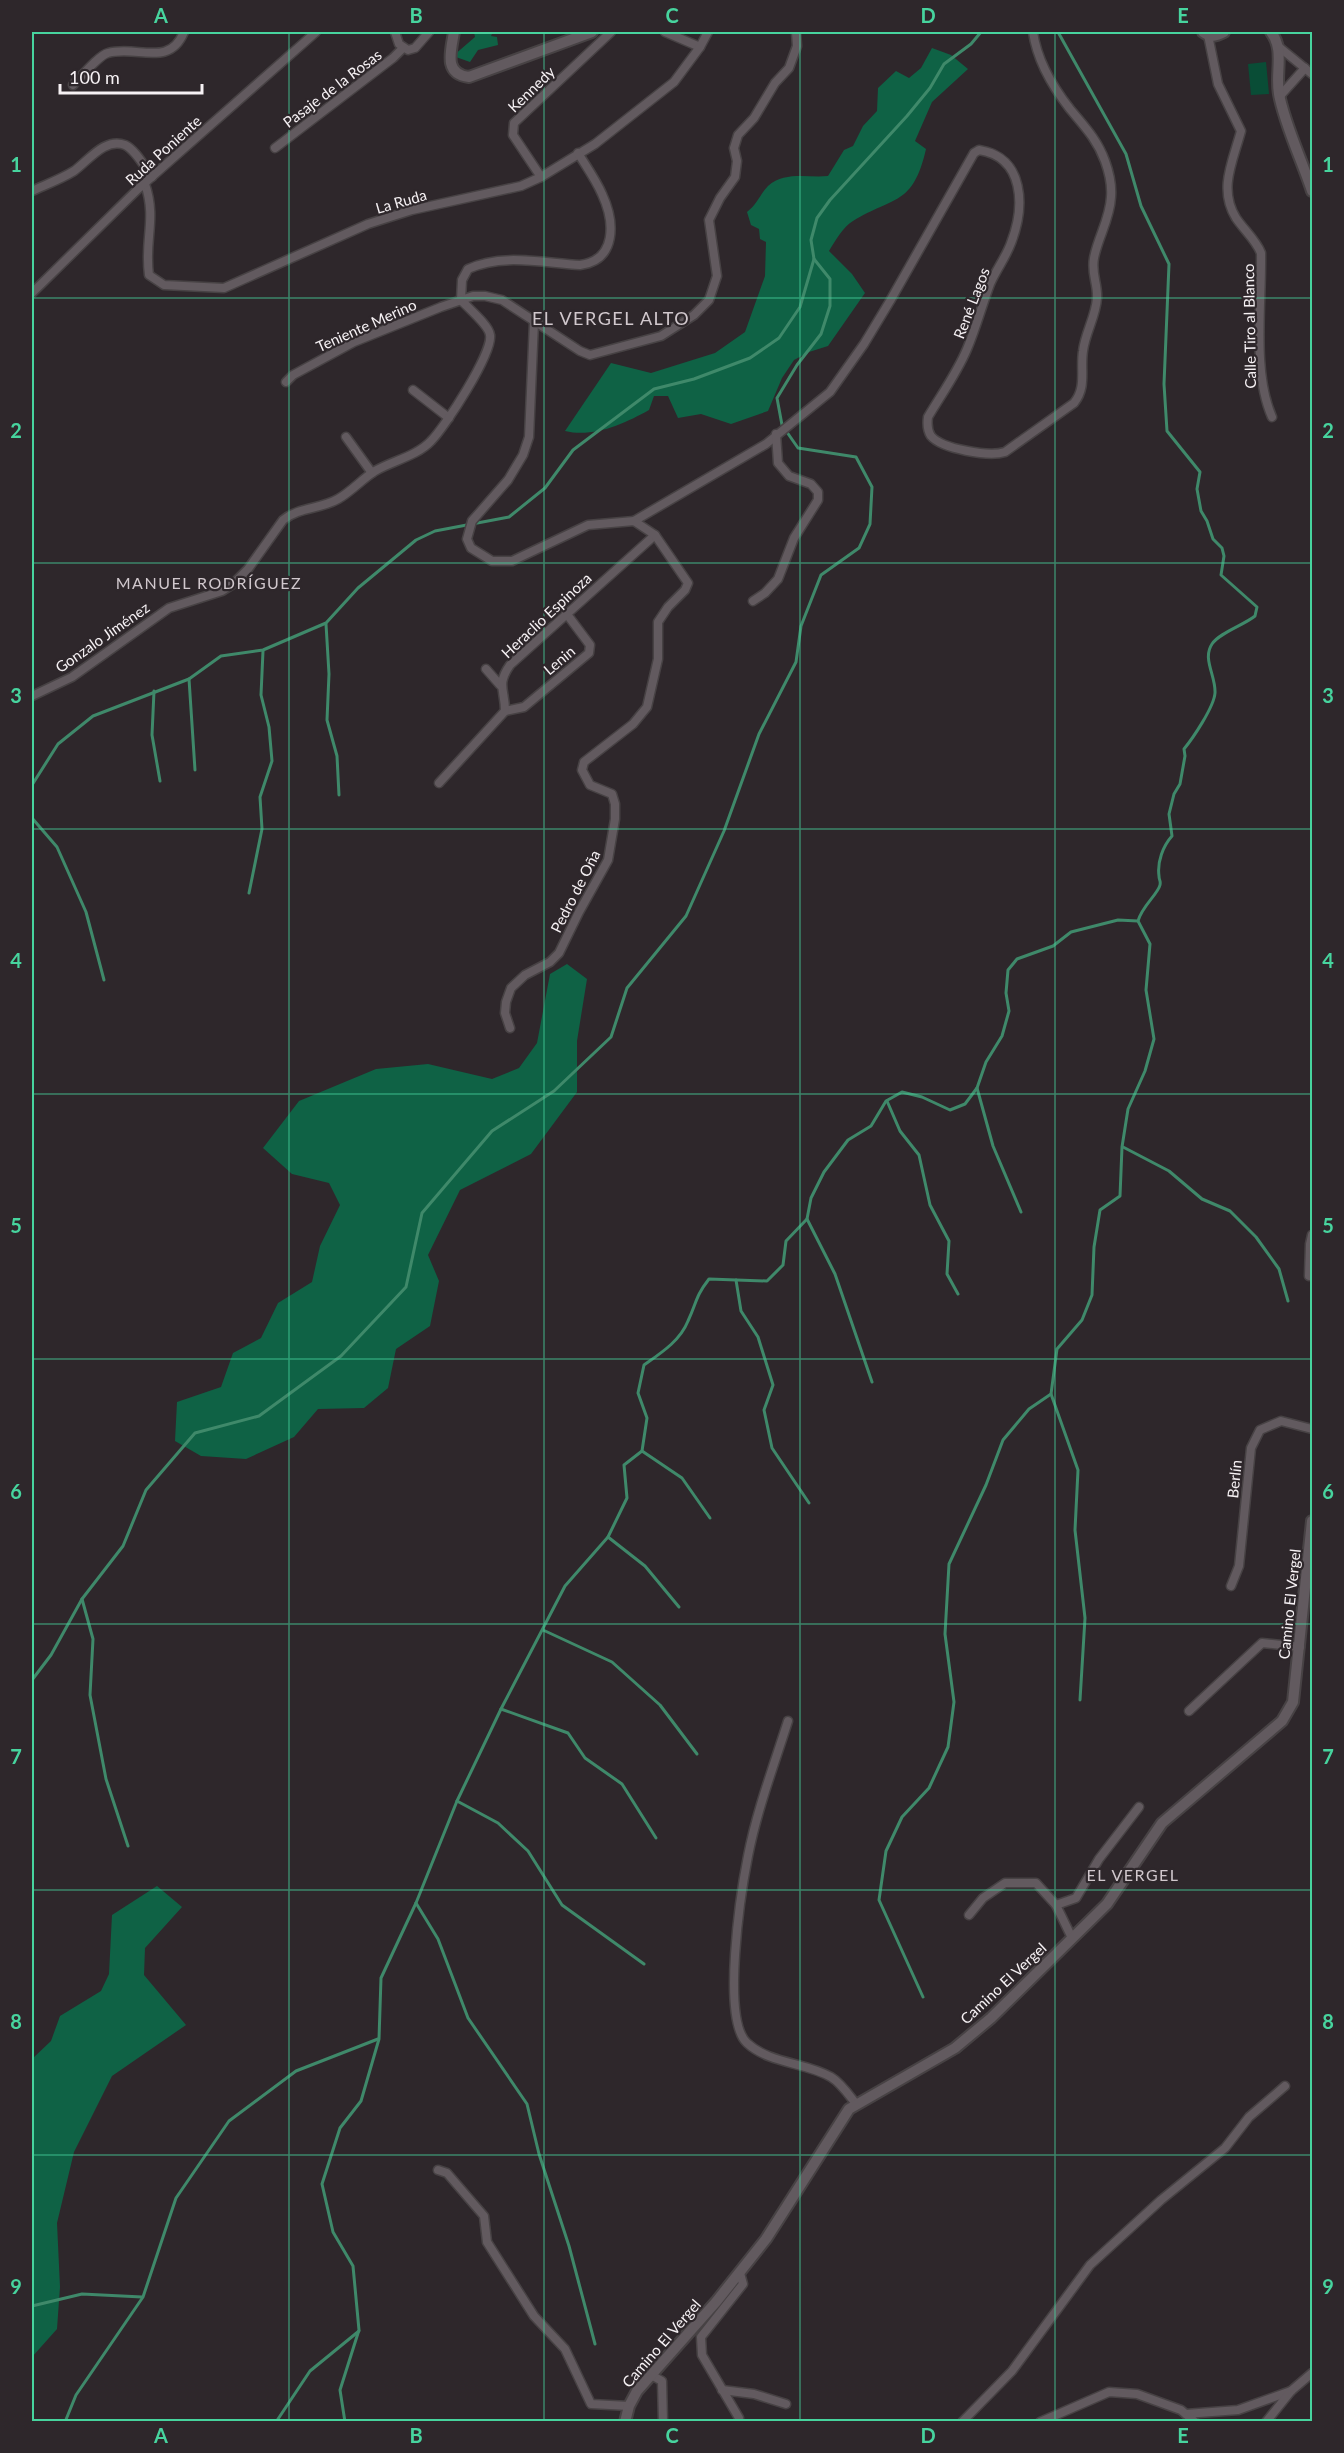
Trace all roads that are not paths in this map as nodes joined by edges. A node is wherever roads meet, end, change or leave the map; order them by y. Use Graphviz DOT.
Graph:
graph roads {
  1 [pos="184,32"];
  2 [pos="316,32"];
  3 [pos="395,32"];
  4 [pos="429,32"];
  5 [pos="454,32"];
  6 [pos="592,32"];
  7 [pos="611,32"];
  8 [pos="665,32"];
  9 [pos="708,32"];
  10 [pos="796,32"];
  11 [pos="1033,32"];
  12 [pos="1224,32"];
  13 [pos="1271,32"];
  14 [pos="1205,34"];
  15 [pos="700,47"];
  16 [pos="1280,47"];
  17 [pos="403,48"];
  18 [pos="1309,71"];
  19 [pos="73,85"];
  20 [pos="1279,97"];
  21 [pos="275,148"];
  22 [pos="578,153"];
  23 [pos="153,177"];
  24 [pos="541,177"];
  25 [pos="145,184"];
  26 [pos="32,191"];
  27 [pos="1312,191"];
  28 [pos="32,293"];
  29 [pos="461,300"];
  30 [pos="534,322"];
  31 [pos="286,382"];
  32 [pos="414,390"];
  33 [pos="1272,417"];
  34 [pos="449,418"];
  35 [pos="781,430"];
  36 [pos="346,437"];
  37 [pos="372,473"];
  38 [pos="634,521"];
  39 [pos="655,536"];
  40 [pos="753,601"];
  41 [pos="566,613"];
  42 [pos="486,669"];
  43 [pos="500,685"];
  44 [pos="32,696"];
  45 [pos="505,711"];
  46 [pos="440,783"];
  47 [pos="510,1028"];
  48 [pos="1312,1235"];
  49 [pos="1309,1276"];
  50 [pos="1312,1429"];
  51 [pos="1312,1521"];
  52 [pos="1231,1586"];
  53 [pos="1300,1647"];
  54 [pos="1189,1711"];
  55 [pos="788,1721"];
  56 [pos="1139,1807"];
  57 [pos="1056,1905"];
  58 [pos="969,1915"];
  59 [pos="1072,1938"];
  60 [pos="1285,2086"];
  61 [pos="856,2104"];
  62 [pos="438,2170"];
  63 [pos="740,2273"];
  64 [pos="1312,2373"];
  65 [pos="651,2375"];
  66 [pos="722,2390"];
  67 [pos="1291,2391"];
  68 [pos="786,2404"];
  69 [pos="629,2406"];
  70 [pos="1186,2414"];
  71 [pos="625,2421"];
  72 [pos="663,2421"];
  73 [pos="738,2421"];
  74 [pos="962,2421"];
  75 [pos="1040,2421"];
  76 [pos="1195,2421"];
  77 [pos="1266,2421"];
  1 -- 19 [label="street"];
  2 -- 23 [label="street, Ruda Poniente"];
  3 -- 17 [label="street"];
  4 -- 17 [label="street"];
  5 -- 6 [label="street"];
  7 -- 24 [label="street, Kennedy"];
  8 -- 15 [label="street"];
  9 -- 15 [label="street, La Ruda"];
  10 -- 30 [label="street"];
  11 -- 35 [label="street, René Lagos"];
  12 -- 14 [label="street"];
  13 -- 16 [label="street"];
  14 -- 33 [label="street, Calle Tiro al Blanco"];
  15 -- 22 [label="street, La Ruda"];
  16 -- 18 [label="street"];
  16 -- 20 [label="street"];
  17 -- 21 [label="street, Pasaje de la Rosas"];
  18 -- 20 [label="street"];
  20 -- 27 [label="street"];
  22 -- 24 [label="street, La Ruda"];
  22 -- 29 [label="street"];
  23 -- 25 [label="street, Ruda Poniente"];
  23 -- 26 [label="street"];
  24 -- 25 [label="street, La Ruda"];
  25 -- 28 [label="street, Ruda Poniente"];
  29 -- 30 [label="street"];
  29 -- 31 [label="street, Teniente Merino"];
  29 -- 34 [label="street, Gonzalo Jiménez"];
  30 -- 38 [label="street"];
  32 -- 34 [label="street"];
  34 -- 37 [label="street, Gonzalo Jiménez"];
  35 -- 38 [label="street, René Lagos"];
  35 -- 40 [label="street"];
  36 -- 37 [label="street"];
  37 -- 44 [label="street, Gonzalo Jiménez"];
  38 -- 39 [label="street, Pedro de Oña"];
  39 -- 41 [label="street, Heraclio Espinoza"];
  39 -- 47 [label="street, Pedro de Oña"];
  41 -- 43 [label="street, Heraclio Espinoza"];
  41 -- 45 [label="street, Lenin"];
  42 -- 43 [label="street"];
  43 -- 45 [label="street"];
  45 -- 46 [label="street"];
  48 -- 49 [label="street"];
  50 -- 52 [label="street, Berlín"];
  51 -- 53 [label="street, Camino El Vergel"];
  53 -- 54 [label="street"];
  53 -- 59 [label="street, Camino El Vergel"];
  55 -- 61 [label="street"];
  56 -- 57 [label="street"];
  57 -- 58 [label="street"];
  57 -- 59 [label="street"];
  59 -- 61 [label="street, Camino El Vergel"];
  60 -- 74 [label="street"];
  61 -- 63 [label="street, Camino El Vergel"];
  62 -- 69 [label="street"];
  63 -- 65 [label="street, Camino El Vergel"];
  63 -- 66 [label="street"];
  64 -- 67 [label="street"];
  65 -- 69 [label="street, Camino El Vergel"];
  65 -- 72 [label="street"];
  66 -- 68 [label="street"];
  66 -- 73 [label="street"];
  67 -- 70 [label="street"];
  67 -- 77 [label="street"];
  69 -- 71 [label="street, Camino El Vergel"];
  70 -- 75 [label="street"];
  70 -- 76 [label="street"];
}
